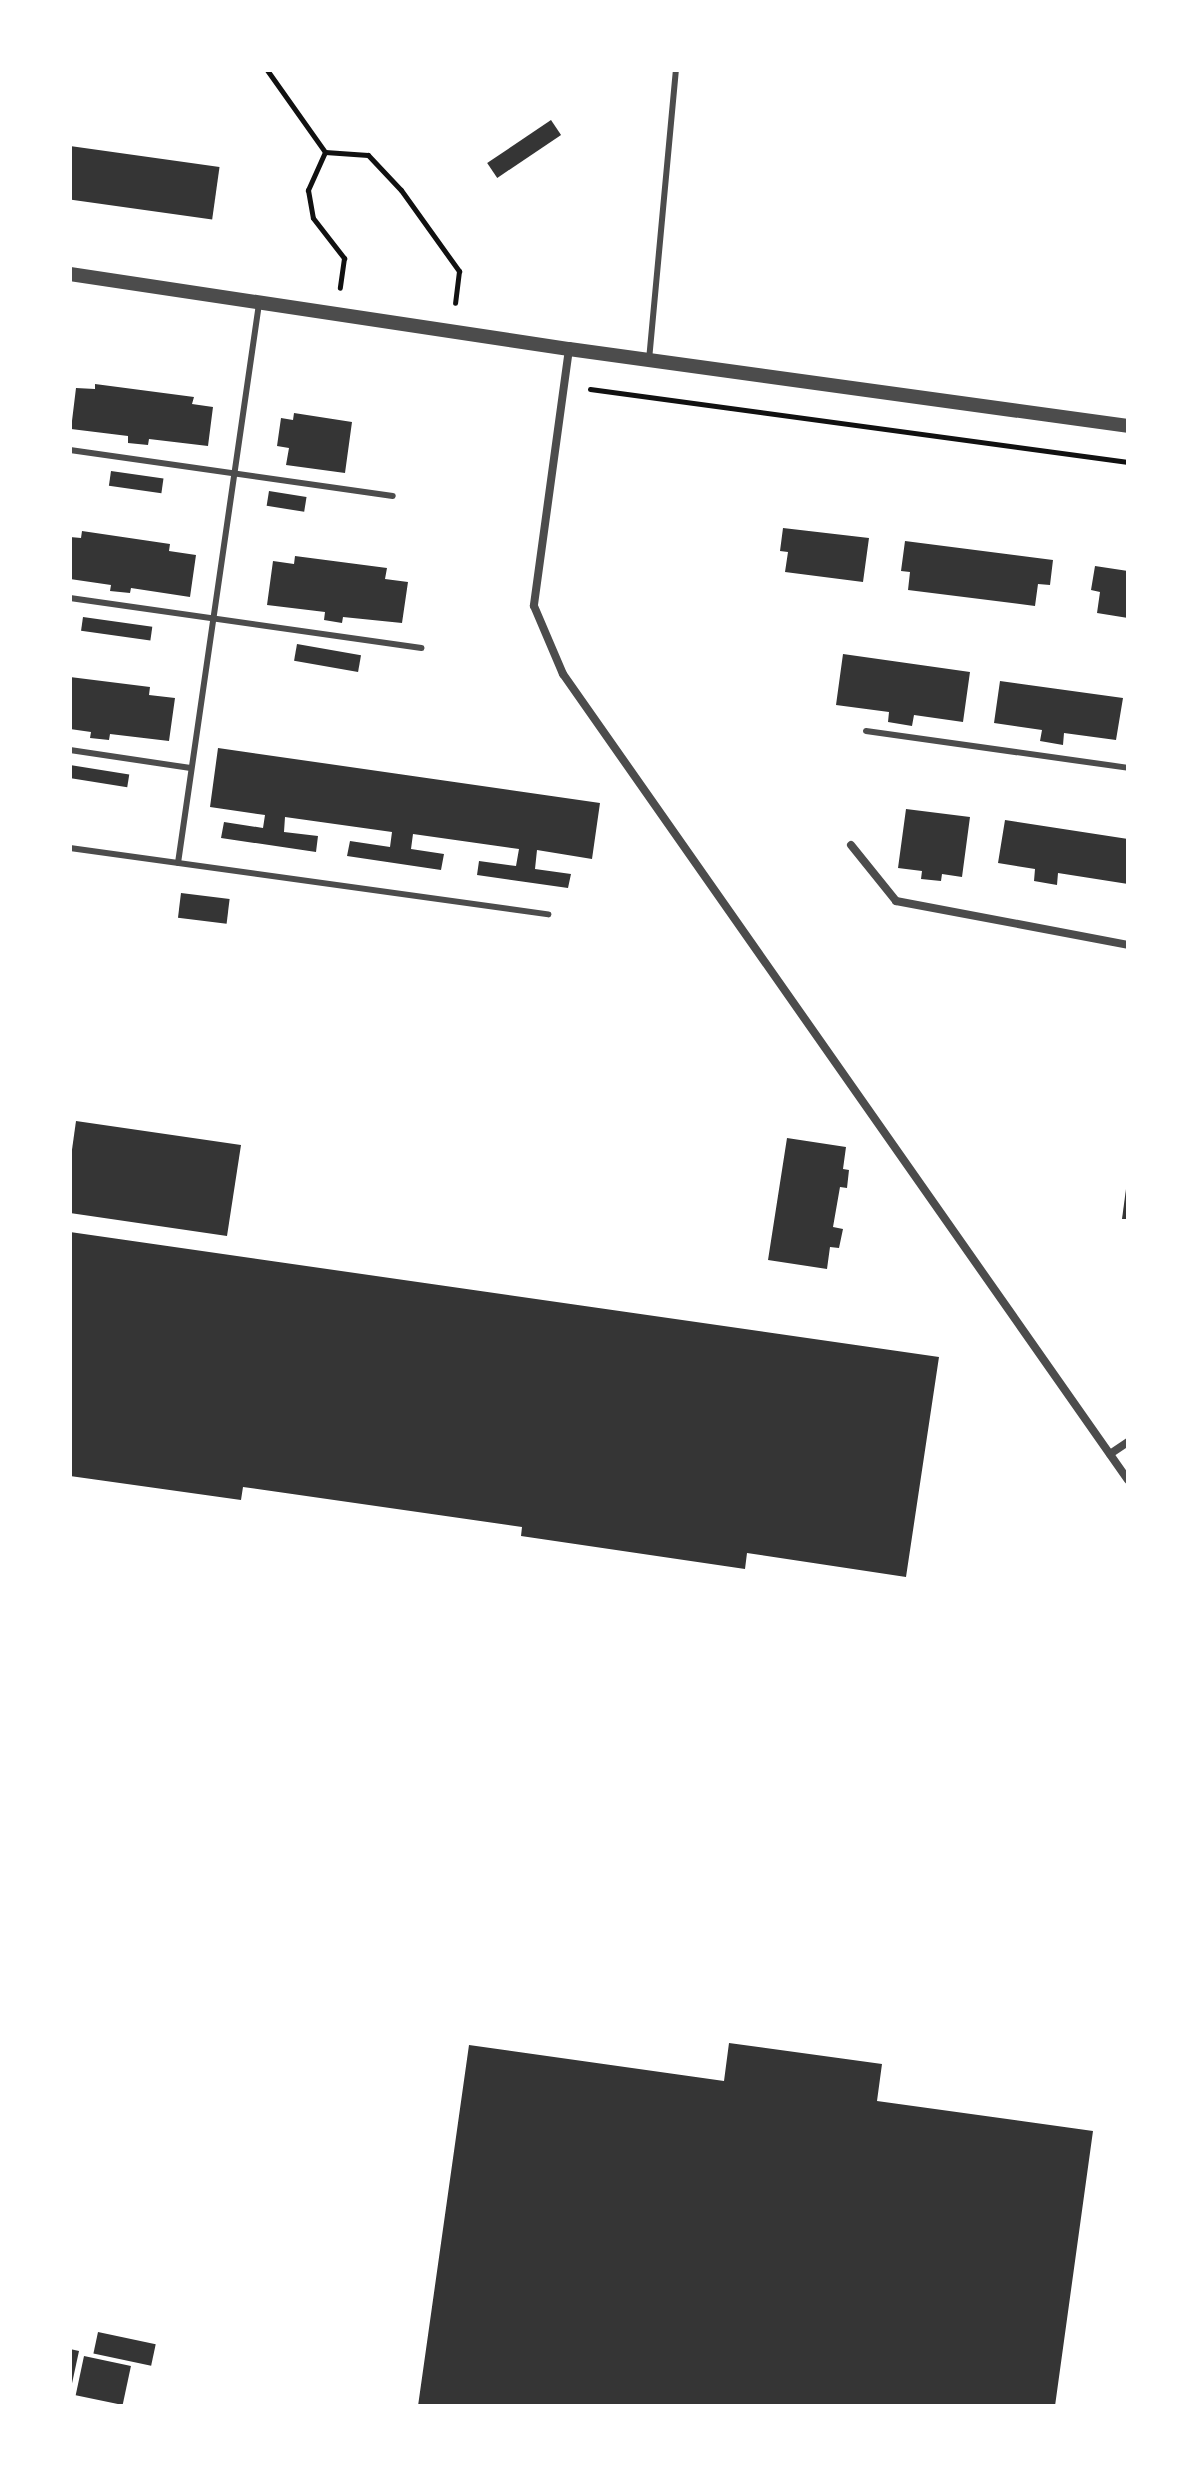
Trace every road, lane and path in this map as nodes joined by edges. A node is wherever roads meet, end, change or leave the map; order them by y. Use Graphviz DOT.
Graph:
graph roads {
  1 [pos="267,70"];
  2 [pos="676,70"];
  3 [pos="325,152"];
  4 [pos="70,274"];
  5 [pos="260,302"];
  6 [pos="337,314"];
  7 [pos="452,332"];
  8 [pos="569,349"];
  9 [pos="649,360"];
  10 [pos="564,385"];
  11 [pos="1128,426"];
  12 [pos="70,450"];
  13 [pos="1128,462"];
  14 [pos="234,474"];
  15 [pos="393,496"];
  16 [pos="70,598"];
  17 [pos="213,618"];
  18 [pos="421,648"];
  19 [pos="866,731"];
  20 [pos="70,750"];
  21 [pos="191,768"];
  22 [pos="1128,768"];
  23 [pos="851,845"];
  24 [pos="70,848"];
  25 [pos="178,863"];
  26 [pos="548,914"];
  27 [pos="1128,945"];
  28 [pos="1128,1442"];
  29 [pos="1110,1454"];
  30 [pos="1128,1480"];
  1 -- 3 [label="path"];
  2 -- 9 [label="lane"];
  3 -- 6 [label="path"];
  3 -- 7 [label="path"];
  4 -- 5 [label="street"];
  5 -- 6 [label="street"];
  5 -- 14 [label="lane"];
  6 -- 7 [label="street"];
  7 -- 8 [label="street"];
  8 -- 9 [label="street"];
  8 -- 10 [label="street"];
  9 -- 11 [label="street"];
  10 -- 13 [label="path"];
  10 -- 29 [label="street"];
  12 -- 14 [label="lane"];
  14 -- 15 [label="lane"];
  14 -- 17 [label="lane"];
  16 -- 17 [label="lane"];
  17 -- 18 [label="lane"];
  17 -- 21 [label="lane"];
  19 -- 22 [label="lane"];
  20 -- 21 [label="lane"];
  21 -- 25 [label="lane"];
  23 -- 27 [label="street"];
  24 -- 25 [label="lane"];
  25 -- 26 [label="lane"];
  28 -- 29 [label="street"];
  29 -- 30 [label="street"];
}
